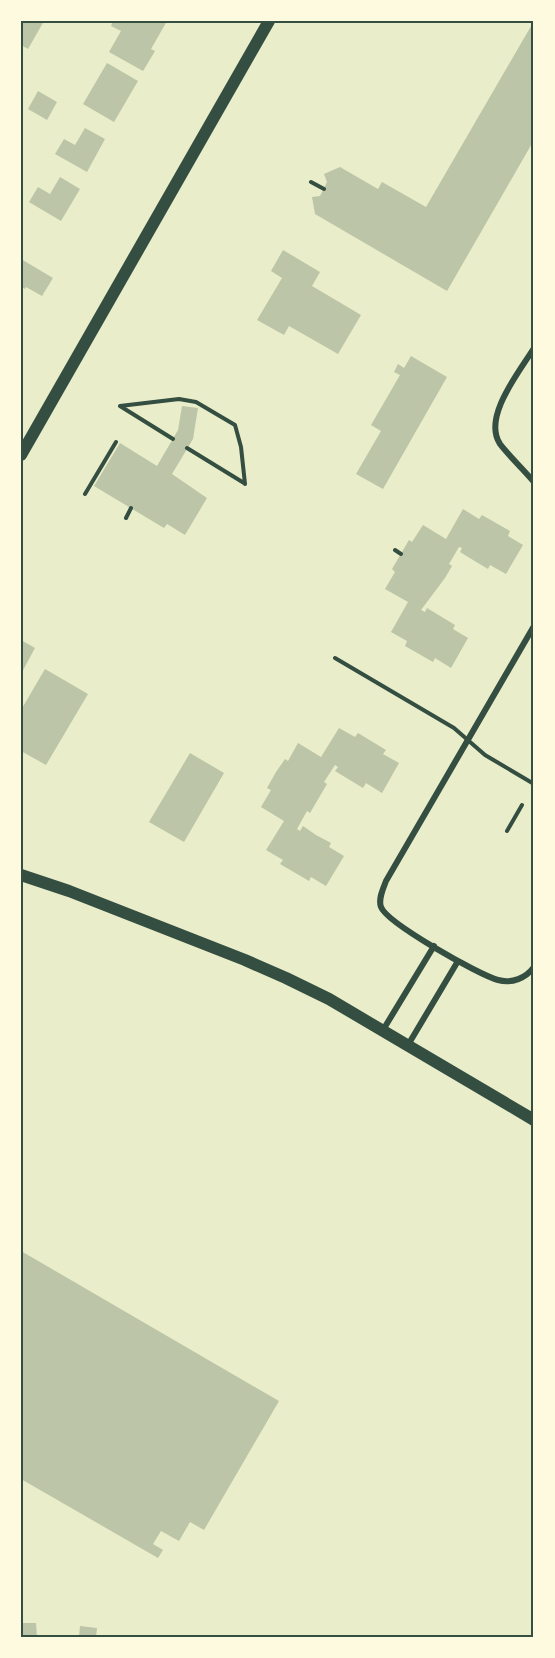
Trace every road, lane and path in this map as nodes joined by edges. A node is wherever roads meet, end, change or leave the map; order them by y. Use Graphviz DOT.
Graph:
graph roads {
  1 [pos="269,21"];
  2 [pos="311,182"];
  3 [pos="324,189"];
  4 [pos="534,348"];
  5 [pos="173,439"];
  6 [pos="116,442"];
  7 [pos="188,448"];
  8 [pos="21,455"];
  9 [pos="534,482"];
  10 [pos="86,494"];
  11 [pos="131,508"];
  12 [pos="126,518"];
  13 [pos="395,550"];
  14 [pos="401,554"];
  15 [pos="534,626"];
  16 [pos="334,658"];
  17 [pos="467,740"];
  18 [pos="534,784"];
  19 [pos="522,805"];
  20 [pos="507,831"];
  21 [pos="21,875"];
  22 [pos="434,946"];
  23 [pos="458,961"];
  24 [pos="534,967"];
  25 [pos="382,1031"];
  26 [pos="407,1045"];
  27 [pos="534,1120"];
  1 -- 8 [label="main road"];
  2 -- 3 [label="path"];
  4 -- 9 [label="street"];
  5 -- 7 [label="lane"];
  6 -- 10 [label="path"];
  11 -- 12 [label="path"];
  13 -- 14 [label="path"];
  15 -- 17 [label="street"];
  16 -- 17 [label="lane"];
  17 -- 18 [label="lane"];
  17 -- 22 [label="street"];
  19 -- 20 [label="path"];
  21 -- 25 [label="main road"];
  22 -- 23 [label="street"];
  22 -- 25 [label="street"];
  23 -- 24 [label="street"];
  23 -- 26 [label="street"];
  25 -- 26 [label="main road"];
  26 -- 27 [label="main road"];
}
